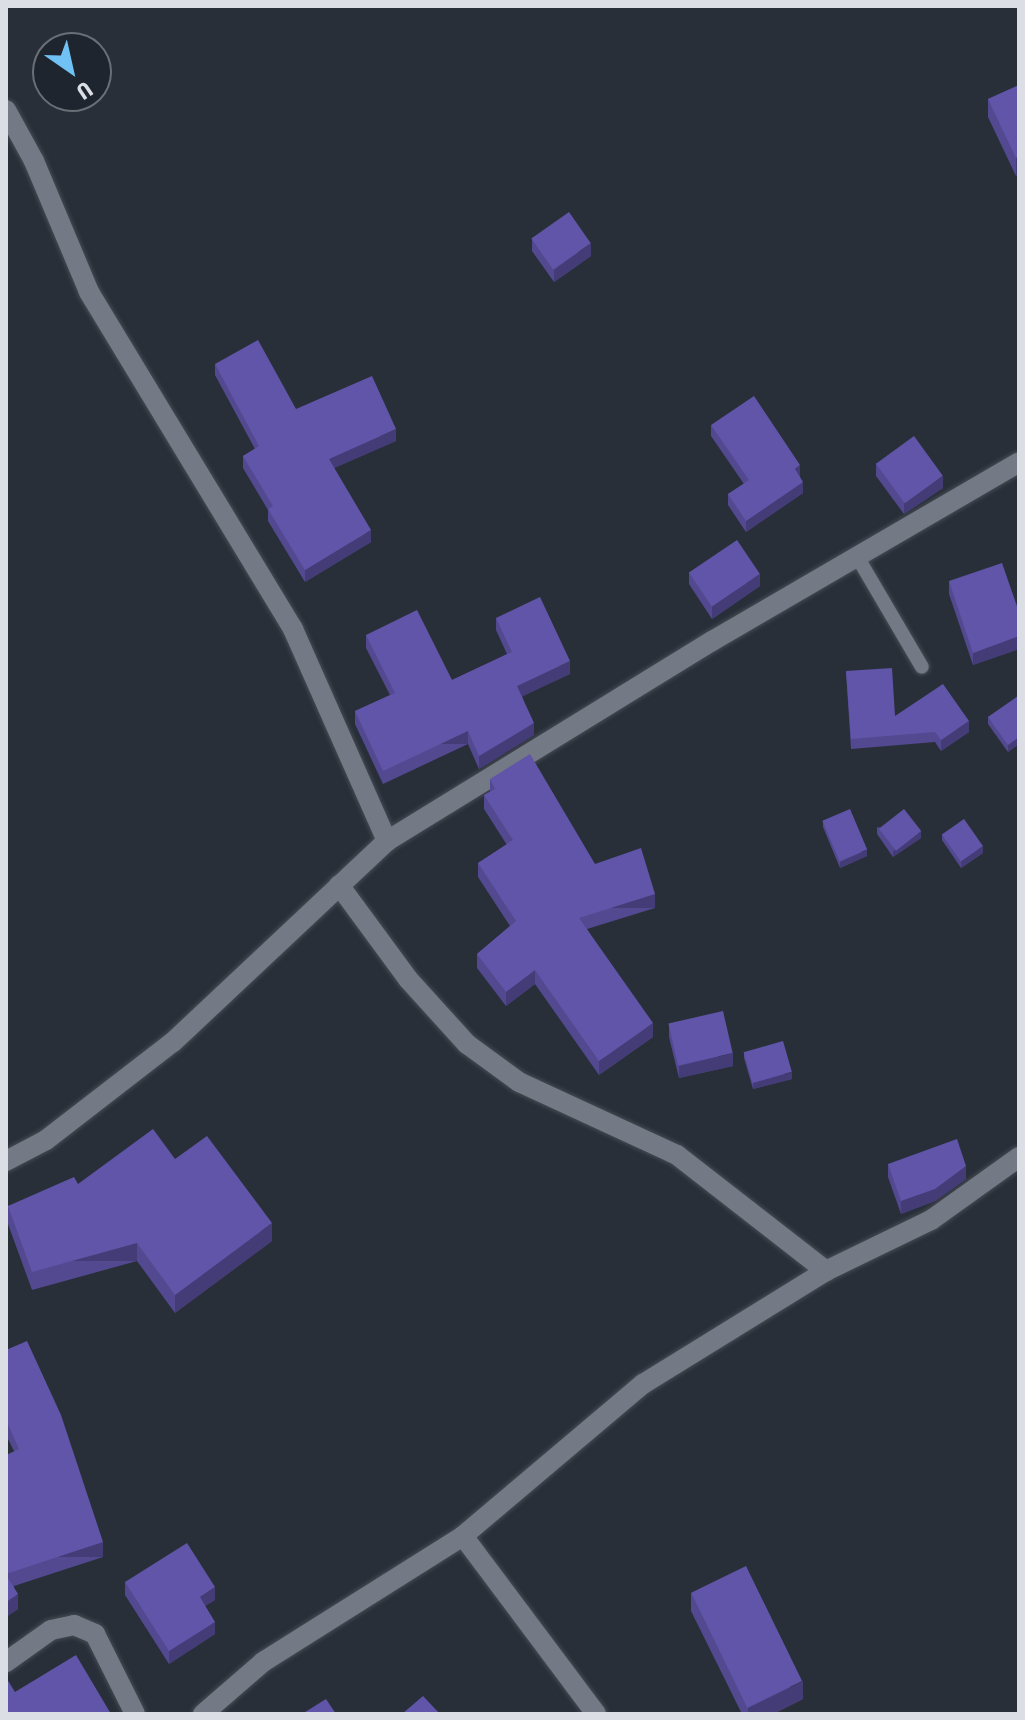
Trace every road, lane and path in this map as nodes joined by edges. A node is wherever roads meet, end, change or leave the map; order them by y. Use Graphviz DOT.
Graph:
graph roads {
  1 [pos="6,110"];
  2 [pos="1019,462"];
  3 [pos="858,558"];
  4 [pos="922,667"];
  5 [pos="387,841"];
  6 [pos="339,885"];
  7 [pos="1019,1157"];
  8 [pos="6,1161"];
  9 [pos="826,1271"];
  10 [pos="463,1536"];
  11 [pos="6,1662"];
  12 [pos="135,1714"];
  13 [pos="203,1714"];
  14 [pos="596,1714"];
  1 -- 5 [label="street"];
  2 -- 3 [label="street"];
  3 -- 4 [label="lane"];
  3 -- 5 [label="street"];
  5 -- 6 [label="street"];
  6 -- 8 [label="street"];
  6 -- 9 [label="street"];
  7 -- 9 [label="street"];
  9 -- 10 [label="street"];
  10 -- 13 [label="street"];
  10 -- 14 [label="street"];
  11 -- 12 [label="street"];
}
